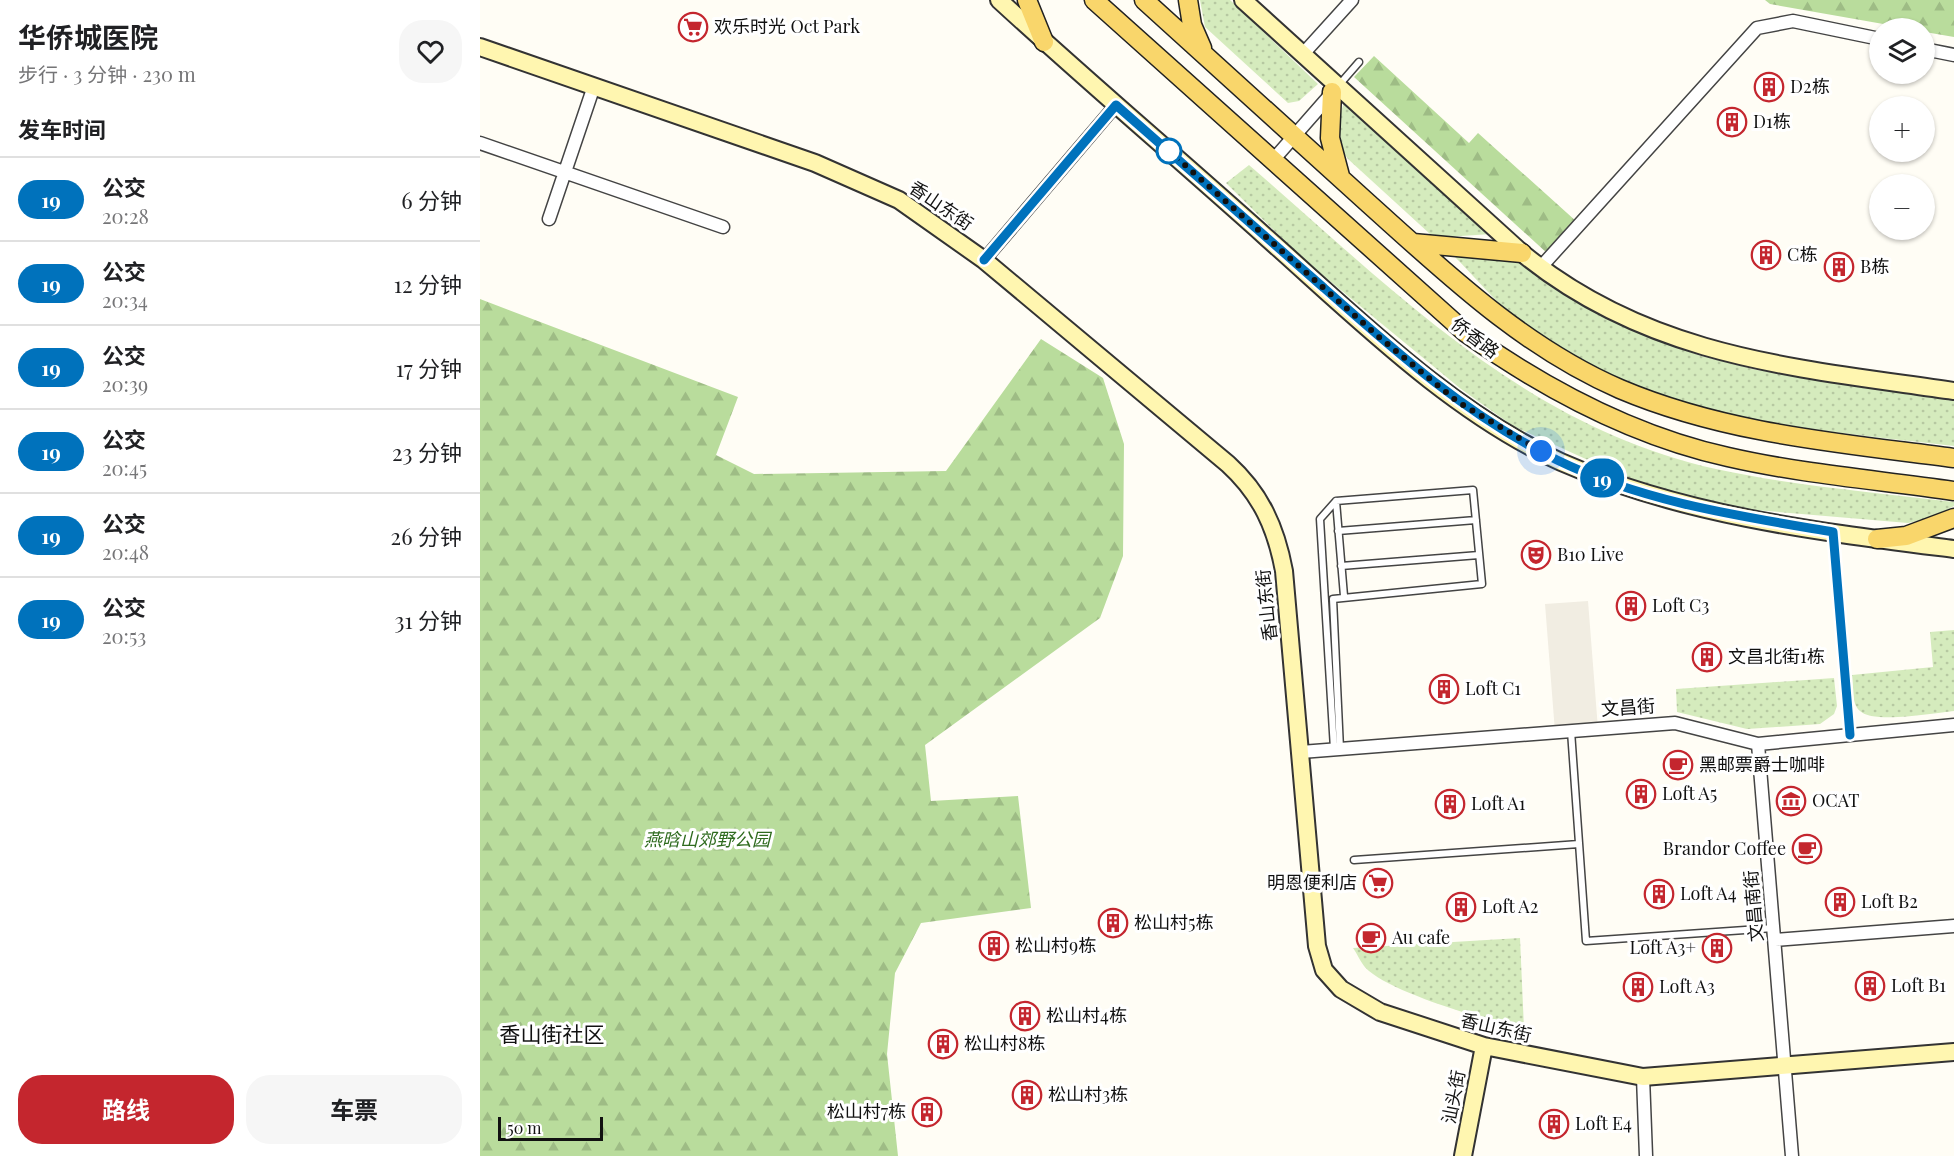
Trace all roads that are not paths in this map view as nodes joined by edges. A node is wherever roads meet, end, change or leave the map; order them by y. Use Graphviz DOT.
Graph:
graph roads {
  1 [pos="999,0"];
  2 [pos="1028,0"];
  3 [pos="1094,0"];
  4 [pos="1144,0"];
  5 [pos="1188,0"];
  6 [pos="1243,0"];
  7 [pos="1352,0"];
  8 [pos="1175,28"];
  9 [pos="1869,37"];
  10 [pos="1044,42"];
  11 [pos="480,47"];
  12 [pos="1153,52"];
  13 [pos="1935,52"];
  14 [pos="1303,54"];
  15 [pos="1205,55"];
  16 [pos="1954,56"];
  17 [pos="1359,62"];
  18 [pos="594,86"];
  19 [pos="1335,89"];
  20 [pos="1116,105"];
  21 [pos="1294,136"];
  22 [pos="480,144"];
  23 [pos="1274,159"];
  24 [pos="565,173"];
  25 [pos="1342,179"];
  26 [pos="1324,204"];
  27 [pos="549,219"];
  28 [pos="723,227"];
  29 [pos="1413,243"];
  30 [pos="1522,253"];
  31 [pos="984,260"];
  32 [pos="1540,268"];
  33 [pos="1954,391"];
  34 [pos="1954,458"];
  35 [pos="1954,491"];
  36 [pos="1336,501"];
  37 [pos="1954,518"];
  38 [pos="1476,520"];
  39 [pos="1338,531"];
  40 [pos="1833,532"];
  41 [pos="1877,539"];
  42 [pos="1954,549"];
  43 [pos="1479,555"];
  44 [pos="1341,566"];
  45 [pos="1344,596"];
  46 [pos="1954,725"];
  47 [pos="1571,731"];
  48 [pos="1850,735"];
  49 [pos="1758,744"];
  50 [pos="1337,750"];
  51 [pos="1301,752"];
  52 [pos="1579,844"];
  53 [pos="1354,860"];
  54 [pos="1954,926"];
  55 [pos="1774,934"];
  56 [pos="1484,1046"];
  57 [pos="1954,1052"];
  58 [pos="1786,1065"];
  59 [pos="1643,1077"];
  60 [pos="1463,1156"];
  61 [pos="1646,1156"];
  62 [pos="1792,1156"];
  1 -- 10 [label="street"];
  2 -- 10 [label="main road"];
  3 -- 12 [label="main road, 侨香路"];
  4 -- 8 [label="main road, 侨香路"];
  5 -- 15 [label="main road"];
  6 -- 14 [label="street"];
  7 -- 14 [label="street"];
  8 -- 12 [label="main road"];
  8 -- 15 [label="main road, 侨香路"];
  9 -- 32 [label="street"];
  10 -- 20 [label="street"];
  11 -- 18 [label="street, 香山东街"];
  12 -- 23 [label="main road, 侨香路"];
  13 -- 16 [label="street"];
  14 -- 19 [label="street"];
  15 -- 21 [label="main road, 侨香路"];
  17 -- 19 [label="lane"];
  18 -- 24 [label="street"];
  18 -- 31 [label="street, 香山东街"];
  19 -- 21 [label="street"];
  19 -- 25 [label="main road"];
  19 -- 30 [label="street"];
  20 -- 31 [label="street"];
  20 -- 40 [label="street"];
  21 -- 23 [label="street"];
  21 -- 25 [label="main road, 侨香路"];
  22 -- 24 [label="street"];
  23 -- 26 [label="main road, 侨香路"];
  24 -- 27 [label="street"];
  24 -- 28 [label="street"];
  25 -- 26 [label="main road"];
  25 -- 29 [label="main road, 侨香路"];
  26 -- 35 [label="main road, 侨香路"];
  29 -- 30 [label="main road"];
  29 -- 34 [label="main road, 侨香路"];
  30 -- 32 [label="street"];
  31 -- 51 [label="street, 香山东街"];
  32 -- 33 [label="street"];
  36 -- 38 [label="lane"];
  36 -- 39 [label="lane"];
  36 -- 50 [label="lane"];
  37 -- 41 [label="main road"];
  38 -- 39 [label="lane"];
  38 -- 43 [label="lane"];
  39 -- 44 [label="lane"];
  40 -- 41 [label="street"];
  40 -- 48 [label="lane"];
  41 -- 42 [label="street"];
  43 -- 44 [label="lane"];
  43 -- 45 [label="lane"];
  44 -- 45 [label="lane"];
  45 -- 50 [label="lane"];
  46 -- 48 [label="street, 文昌街"];
  47 -- 49 [label="street, 文昌街"];
  47 -- 50 [label="street, 文昌街"];
  47 -- 52 [label="lane"];
  48 -- 49 [label="street, 文昌街"];
  49 -- 55 [label="street, 文昌南街"];
  50 -- 51 [label="street, 文昌街"];
  51 -- 56 [label="street, 香山东街"];
  52 -- 53 [label="lane"];
  52 -- 55 [label="lane"];
  54 -- 55 [label="street"];
  55 -- 58 [label="street, 文昌南街"];
  56 -- 59 [label="street, 香山东街"];
  56 -- 60 [label="street, 汕头街"];
  57 -- 58 [label="street, 香山东街"];
  58 -- 59 [label="street, 香山东街"];
  58 -- 62 [label="street, 文昌南街"];
  59 -- 61 [label="street"];
}
